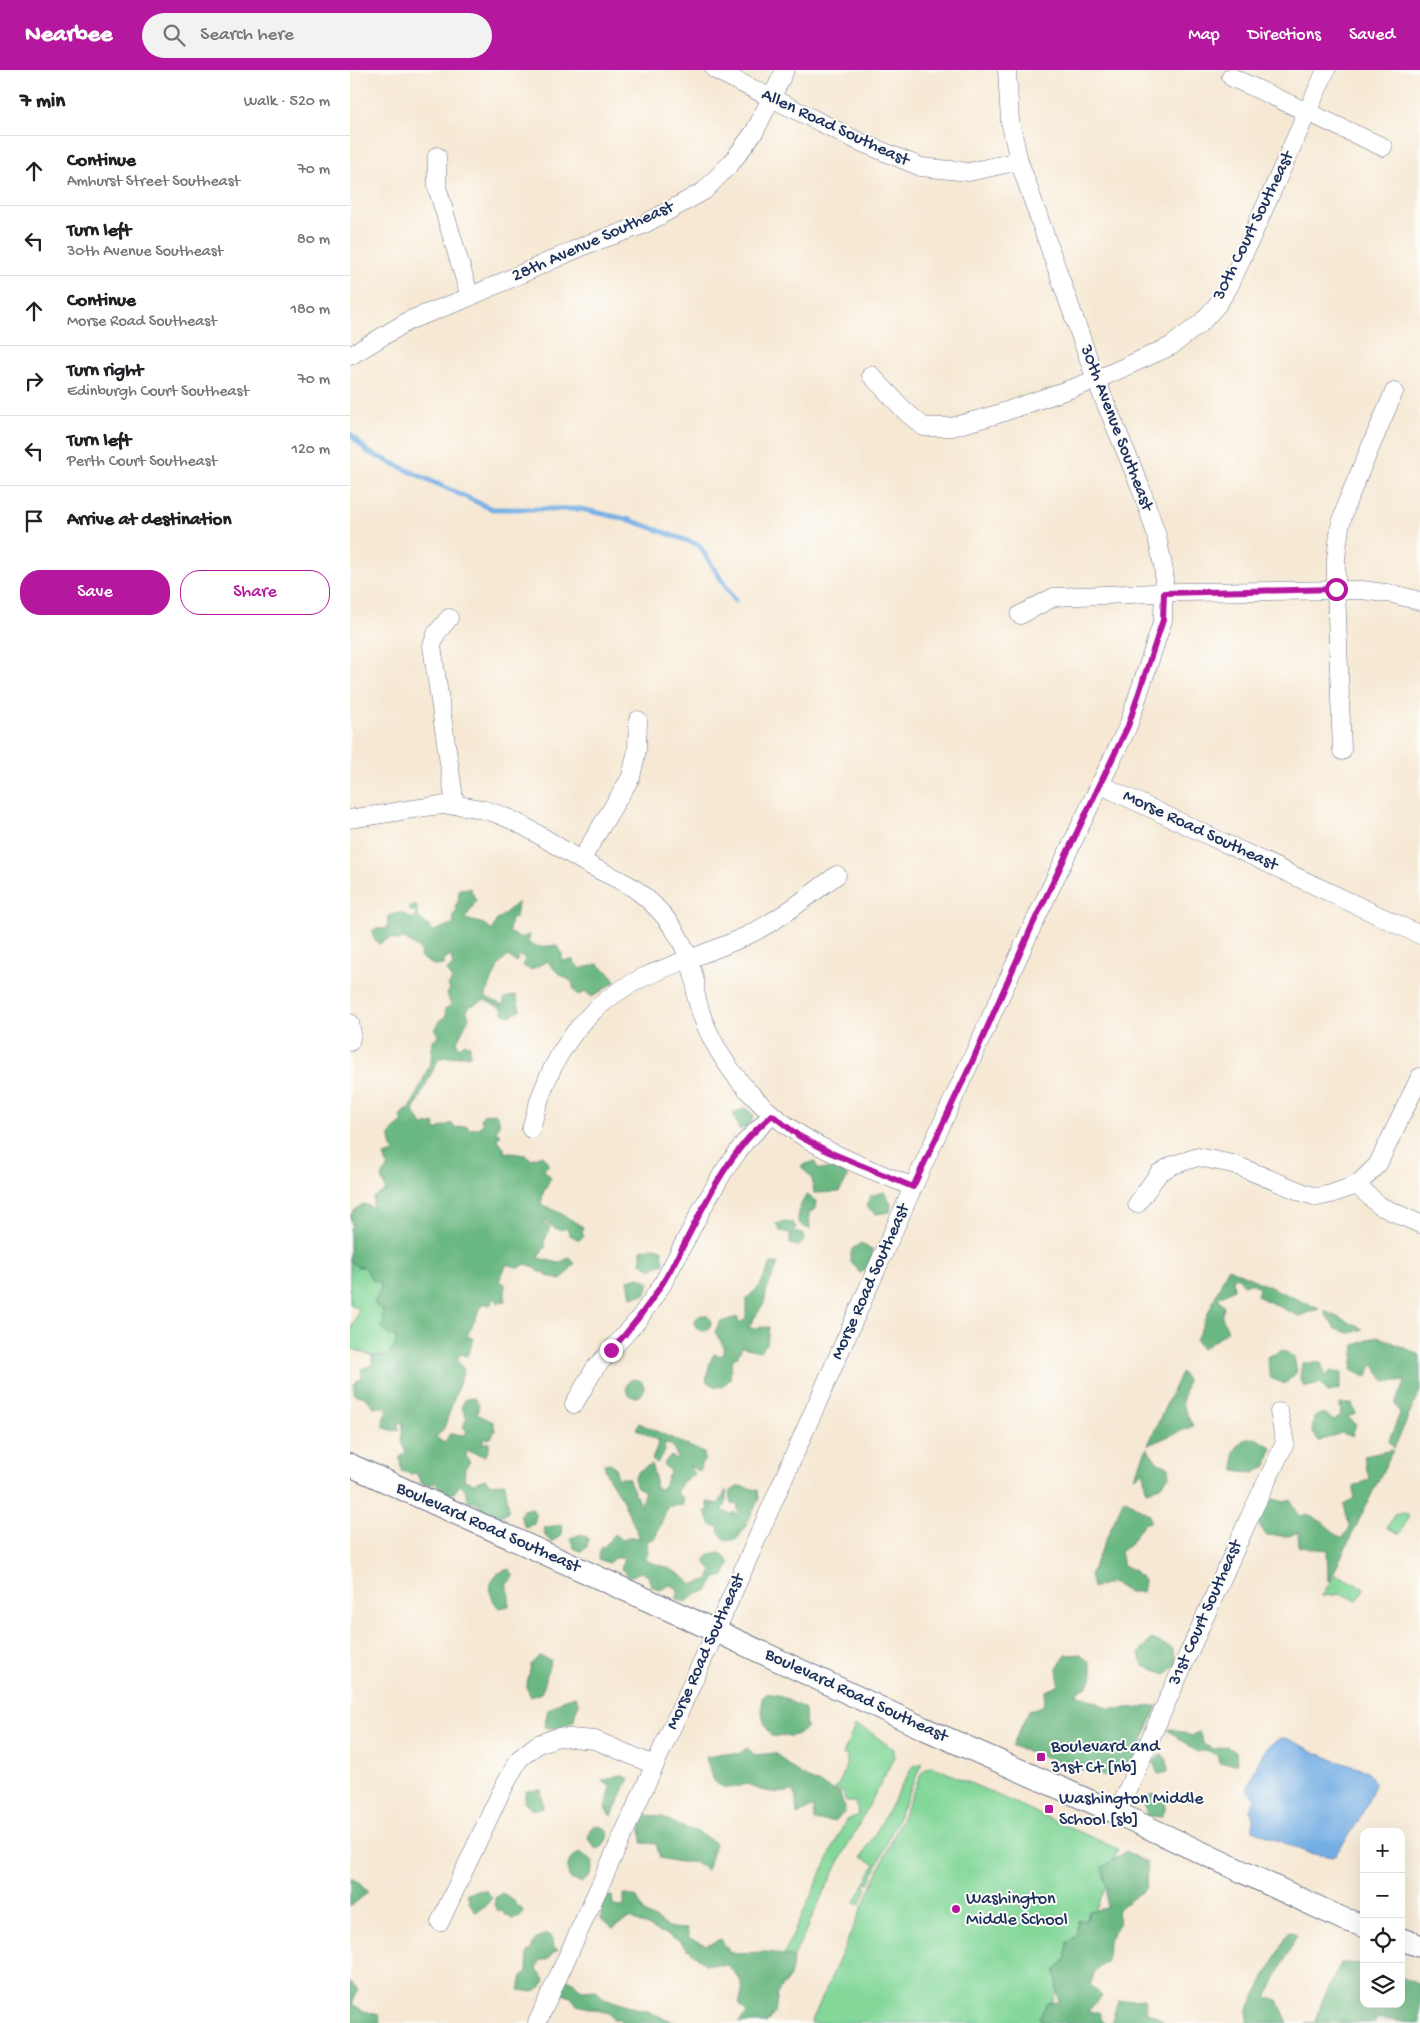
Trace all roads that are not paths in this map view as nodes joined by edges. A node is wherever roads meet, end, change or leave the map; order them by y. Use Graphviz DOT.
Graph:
graph roads {
  1 [pos="715,70"];
  2 [pos="785,70"];
  3 [pos="1007,70"];
  4 [pos="1326,70"];
  5 [pos="1231,77"];
  6 [pos="771,99"];
  7 [pos="1308,111"];
  8 [pos="1383,147"];
  9 [pos="437,156"];
  10 [pos="1019,161"];
  11 [pos="470,296"];
  12 [pos="350,356"];
  13 [pos="871,375"];
  14 [pos="1096,380"];
  15 [pos="1394,392"];
  16 [pos="1336,589"];
  17 [pos="1164,593"];
  18 [pos="1420,601"];
  19 [pos="1020,615"];
  20 [pos="449,618"];
  21 [pos="638,720"];
  22 [pos="1342,751"];
  23 [pos="1099,784"];
  24 [pos="455,805"];
  25 [pos="350,819"];
  26 [pos="581,860"];
  27 [pos="837,874"];
  28 [pos="1420,935"];
  29 [pos="689,960"];
  30 [pos="350,1023"];
  31 [pos="350,1042"];
  32 [pos="1420,1076"];
  33 [pos="772,1115"];
  34 [pos="531,1129"];
  35 [pos="1357,1186"];
  36 [pos="913,1187"];
  37 [pos="1137,1204"];
  38 [pos="1420,1224"];
  39 [pos="574,1404"];
  40 [pos="1279,1412"];
  41 [pos="350,1465"];
  42 [pos="716,1631"];
  43 [pos="654,1765"];
  44 [pos="1117,1813"];
  45 [pos="440,1922"];
  46 [pos="1360,1925"];
  47 [pos="1405,1940"];
  48 [pos="1420,1946"];
  49 [pos="537,2023"];
  1 -- 6 [label="street, Allen Road Southeast"];
  2 -- 6 [label="street, 28th Avenue Southeast"];
  3 -- 10 [label="street, 30th Avenue Southeast"];
  4 -- 7 [label="street, 30th Court Southeast"];
  5 -- 7 [label="street"];
  6 -- 10 [label="street, Allen Road Southeast"];
  6 -- 11 [label="street, 28th Avenue Southeast"];
  7 -- 8 [label="street"];
  7 -- 14 [label="street, 30th Court Southeast"];
  9 -- 11 [label="street"];
  10 -- 14 [label="street, 30th Avenue Southeast"];
  11 -- 12 [label="street, 28th Avenue Southeast"];
  13 -- 14 [label="street, 30th Court Southeast"];
  14 -- 17 [label="street, 30th Avenue Southeast"];
  15 -- 16 [label="street"];
  16 -- 17 [label="street"];
  16 -- 18 [label="street"];
  16 -- 22 [label="street"];
  17 -- 19 [label="street"];
  17 -- 23 [label="street, 30th Avenue Southeast"];
  20 -- 24 [label="street"];
  21 -- 26 [label="street"];
  23 -- 28 [label="street, Morse Road Southeast"];
  23 -- 36 [label="street, Morse Road Southeast"];
  24 -- 25 [label="street"];
  24 -- 26 [label="street"];
  26 -- 29 [label="street"];
  27 -- 29 [label="street"];
  29 -- 33 [label="street"];
  29 -- 34 [label="street"];
  30 -- 31 [label="street"];
  32 -- 35 [label="street"];
  33 -- 36 [label="street"];
  33 -- 39 [label="street"];
  35 -- 37 [label="street"];
  35 -- 38 [label="street"];
  36 -- 42 [label="street, Morse Road Southeast"];
  40 -- 44 [label="street, 31st Court Southeast"];
  41 -- 42 [label="street, Boulevard Road Southeast"];
  42 -- 43 [label="street, Morse Road Southeast"];
  42 -- 44 [label="street, Boulevard Road Southeast"];
  43 -- 45 [label="street"];
  43 -- 49 [label="street, Morse Road Southeast"];
  44 -- 46 [label="street, Boulevard Road Southeast"];
  47 -- 48 [label="street"];
}
